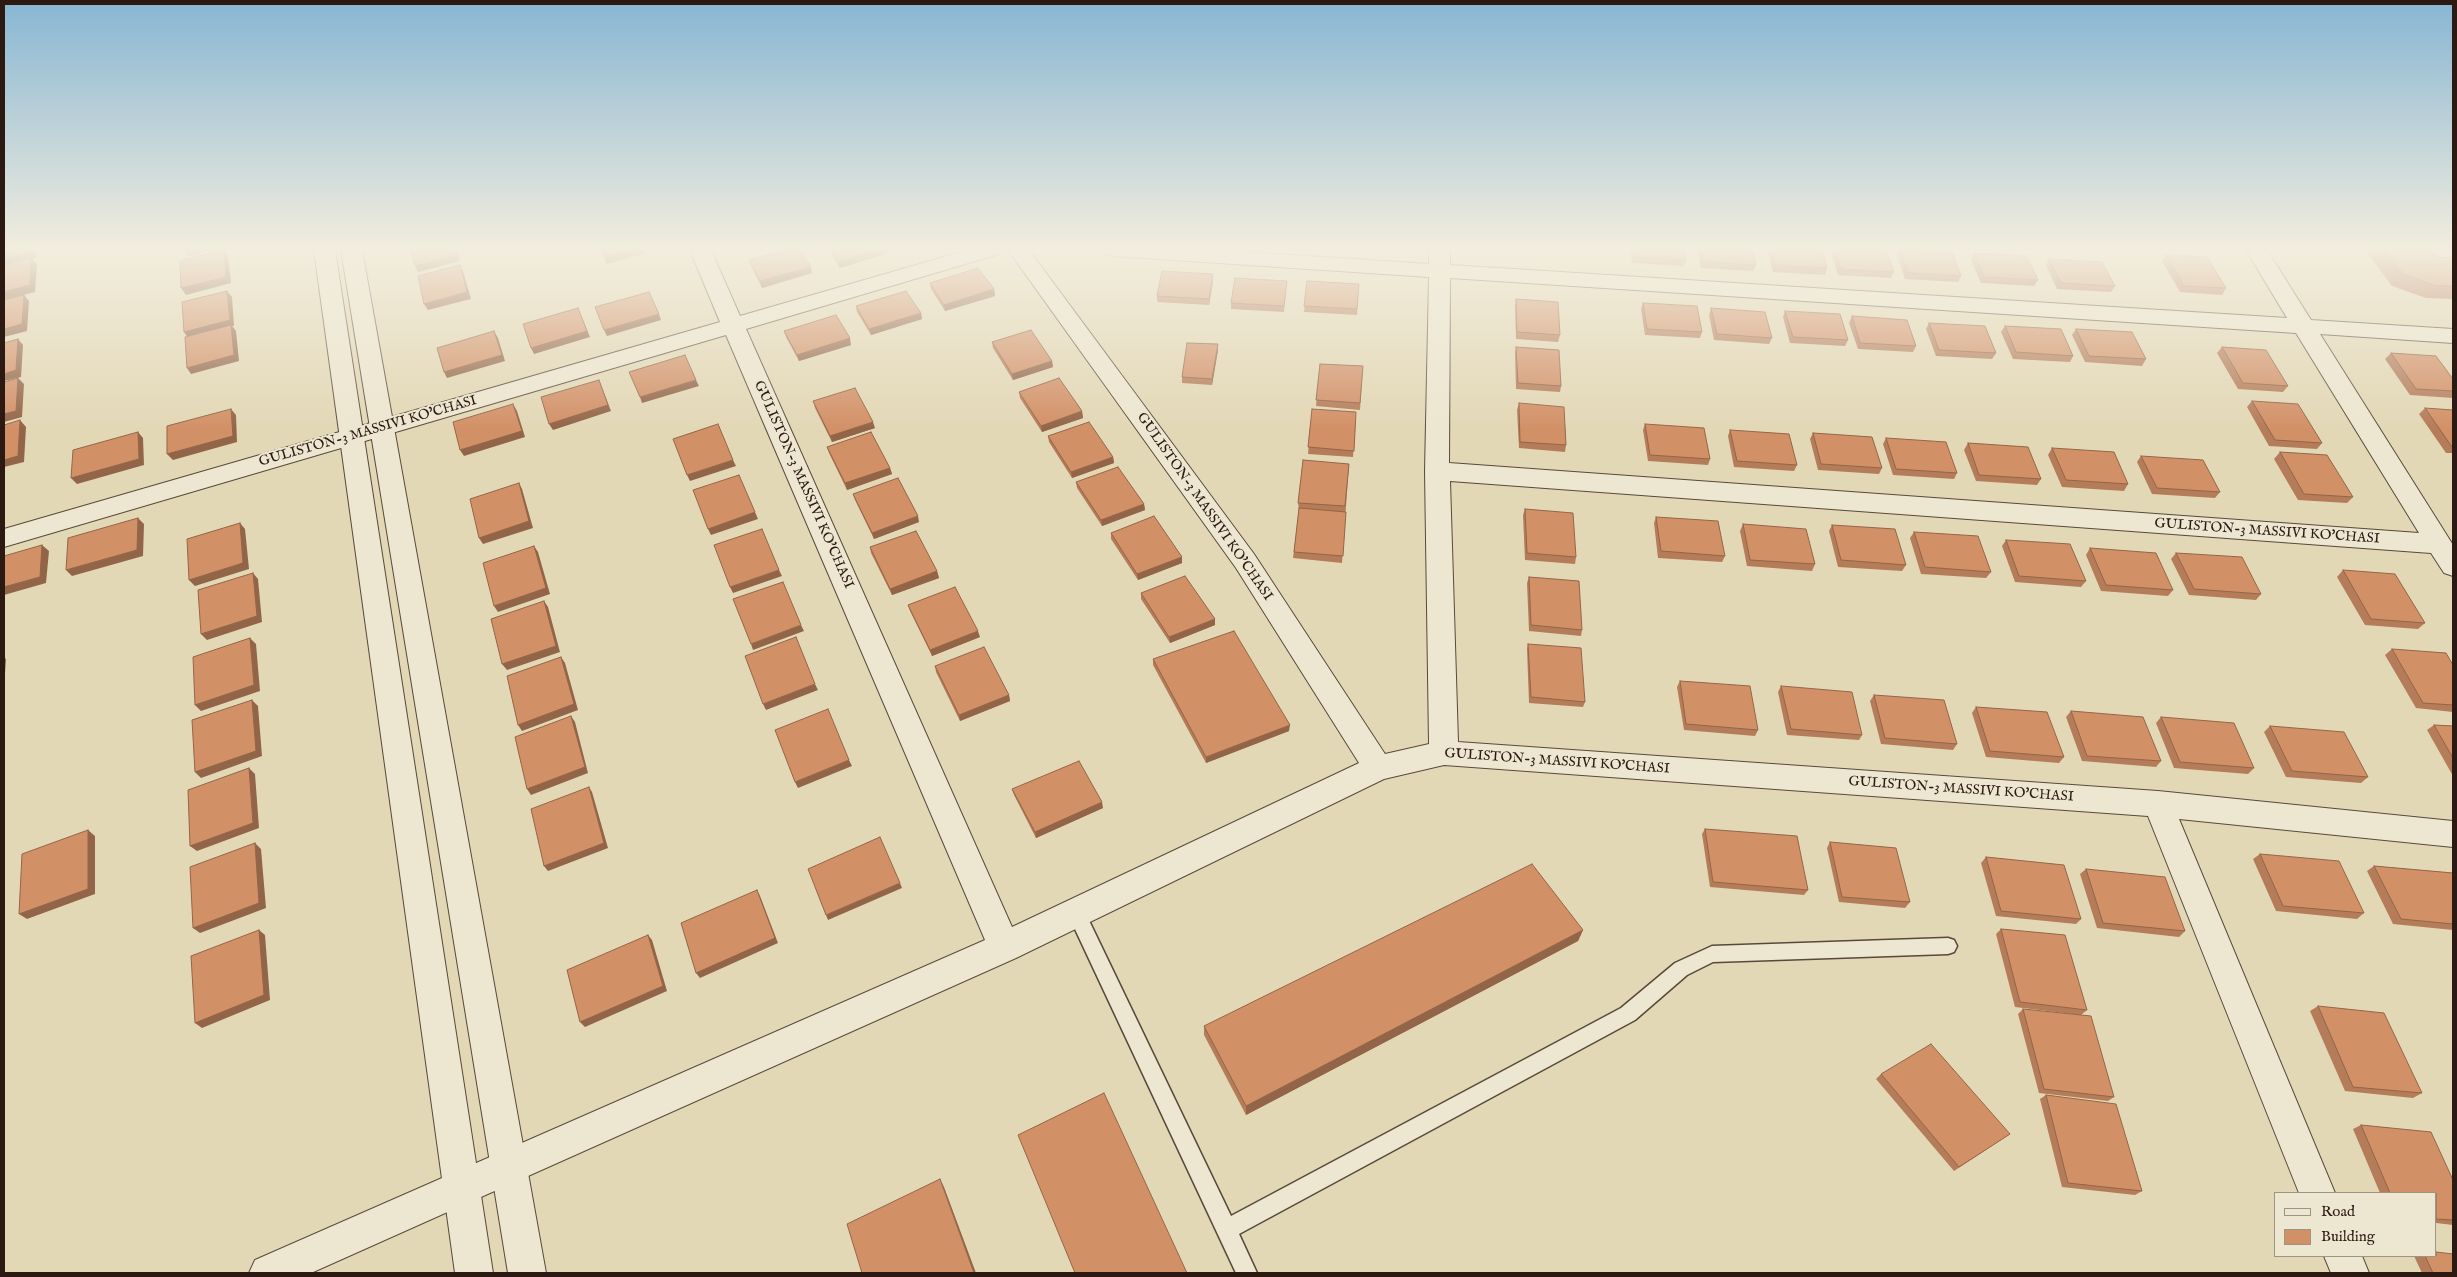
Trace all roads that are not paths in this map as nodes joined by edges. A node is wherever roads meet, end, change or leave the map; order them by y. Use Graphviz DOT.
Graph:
graph roads {
  1 [pos="333,310"];
  2 [pos="360,310"];
  3 [pos="726,310"];
  4 [pos="789,310"];
  5 [pos="1062,310"];
  6 [pos="1439,310"];
  7 [pos="2080,310"];
  8 [pos="2293,310"];
  9 [pos="733,326"];
  10 [pos="2304,327"];
  11 [pos="2453,336"];
  12 [pos="381,428"];
  13 [pos="353,436"];
  14 [pos="1437,471"];
  15 [pos="4,538"];
  16 [pos="2439,544"];
  17 [pos="2453,566"];
  18 [pos="1444,753"];
  19 [pos="1378,768"];
  20 [pos="2158,804"];
  21 [pos="2453,834"];
  22 [pos="1076,912"];
  23 [pos="1948,946"];
  24 [pos="1004,947"];
  25 [pos="509,1167"];
  26 [pos="460,1188"];
  27 [pos="2317,1192"];
  28 [pos="1226,1230"];
  29 [pos="2343,1257"];
  30 [pos="268,1273"];
  31 [pos="474,1273"];
  32 [pos="528,1273"];
  33 [pos="1247,1273"];
  34 [pos="2350,1273"];
  1 -- 13 [label="street"];
  2 -- 12 [label="street"];
  3 -- 9 [label="street, GULISTON-3 MASSIVI KO'CHASI"];
  4 -- 9 [label="street, GULISTON-3 MASSIVI KO'CHASI"];
  5 -- 19 [label="street, GULISTON-3 MASSIVI KO'CHASI"];
  6 -- 14 [label="street"];
  7 -- 10 [label="street"];
  8 -- 10 [label="street"];
  9 -- 12 [label="street, GULISTON-3 MASSIVI KO'CHASI"];
  9 -- 24 [label="street, GULISTON-3 MASSIVI KO'CHASI"];
  10 -- 11 [label="street"];
  10 -- 16 [label="street"];
  12 -- 13 [label="street, GULISTON-3 MASSIVI KO'CHASI"];
  12 -- 25 [label="street"];
  13 -- 15 [label="street, GULISTON-3 MASSIVI KO'CHASI"];
  13 -- 26 [label="street"];
  14 -- 16 [label="street, GULISTON-3 MASSIVI KO'CHASI"];
  14 -- 18 [label="street"];
  16 -- 17 [label="street"];
  18 -- 19 [label="street, GULISTON-3 MASSIVI KO'CHASI"];
  18 -- 20 [label="street, GULISTON-3 MASSIVI KO'CHASI"];
  19 -- 22 [label="street"];
  20 -- 21 [label="street, GULISTON-3 MASSIVI KO'CHASI"];
  20 -- 27 [label="street"];
  22 -- 24 [label="street"];
  22 -- 28 [label="lane"];
  23 -- 28 [label="lane"];
  24 -- 25 [label="street"];
  25 -- 26 [label="street"];
  25 -- 32 [label="street"];
  26 -- 30 [label="street"];
  26 -- 31 [label="street"];
  28 -- 33 [label="lane"];
  29 -- 34 [label="street"];
}
